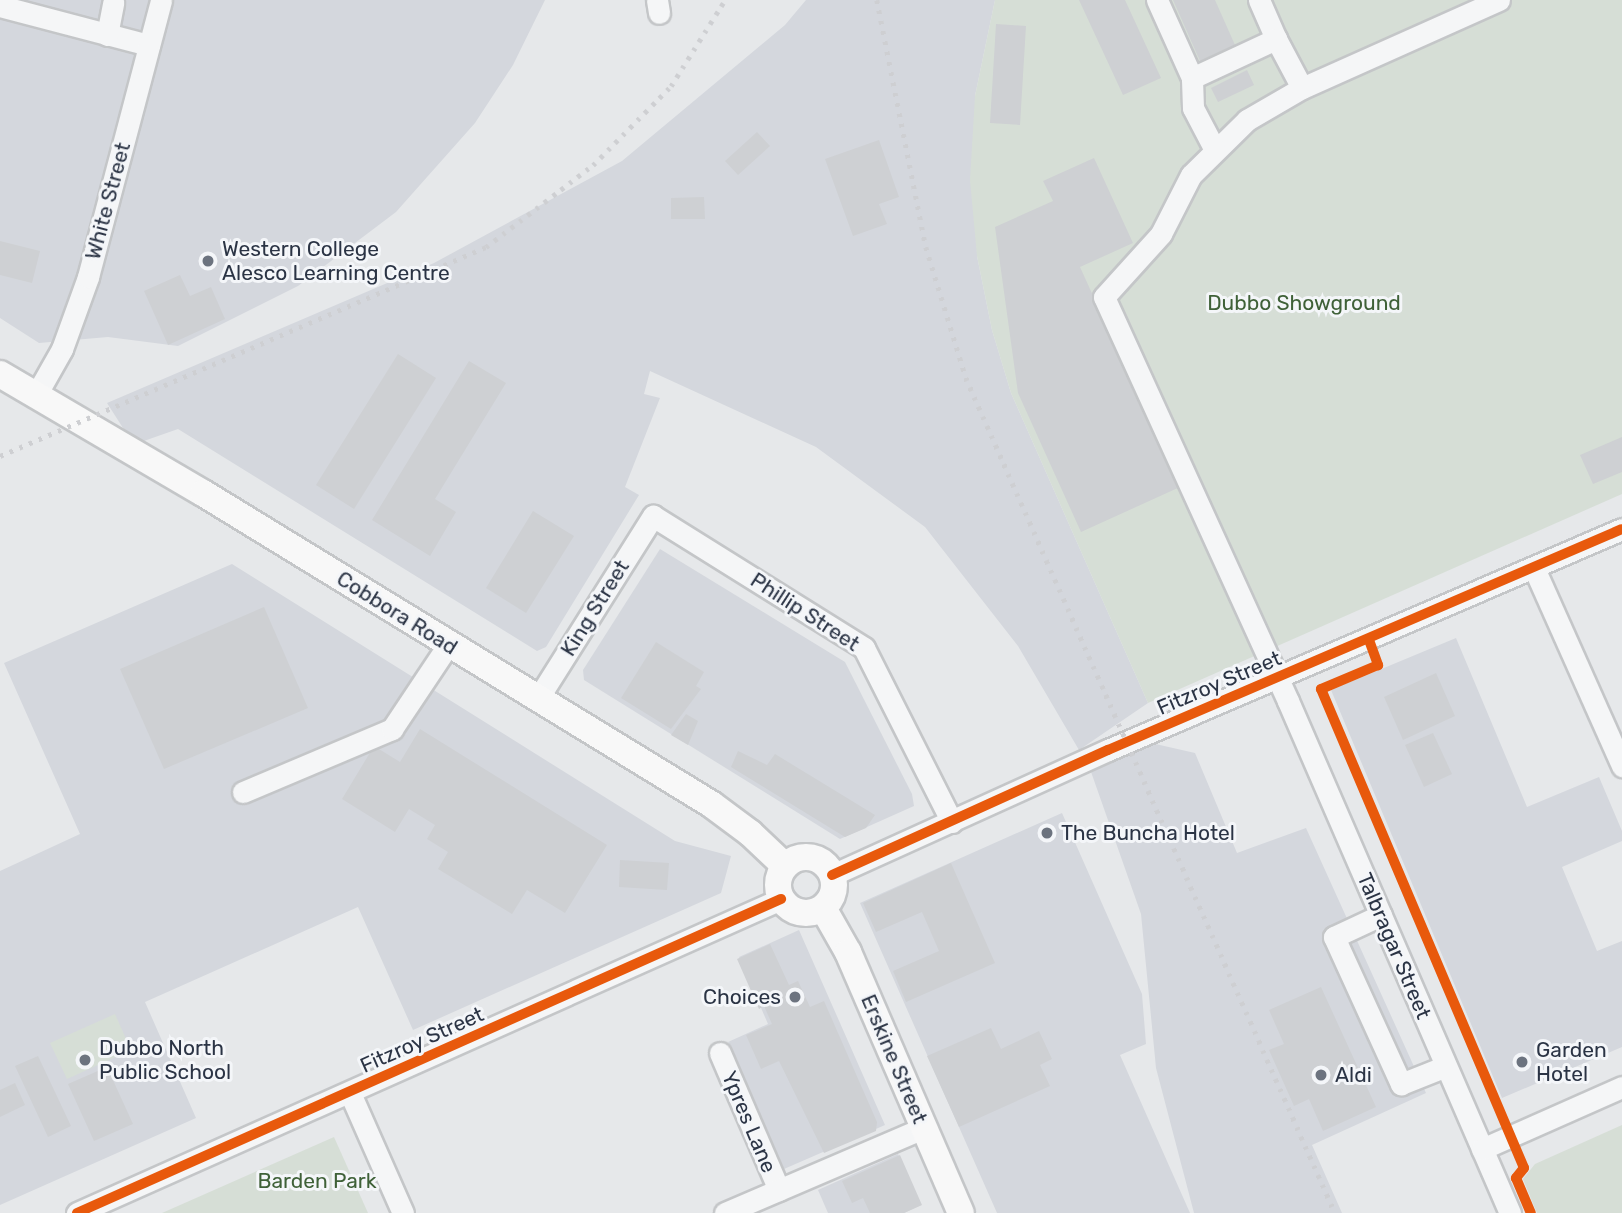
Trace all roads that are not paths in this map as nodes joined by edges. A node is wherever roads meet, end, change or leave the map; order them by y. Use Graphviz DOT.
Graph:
graph roads {
  1 [pos="161,0"];
  2 [pos="1157,0"];
  3 [pos="1259,0"];
  4 [pos="1499,0"];
  5 [pos="113,3"];
  6 [pos="0,6"];
  7 [pos="107,35"];
  8 [pos="1276,40"];
  9 [pos="149,46"];
  10 [pos="1192,78"];
  11 [pos="1302,88"];
  12 [pos="1214,148"];
  13 [pos="3,379"];
  14 [pos="36,396"];
  15 [pos="653,516"];
  16 [pos="1622,529"];
  17 [pos="1534,568"];
  18 [pos="448,645"];
  19 [pos="1278,680"];
  20 [pos="537,700"];
  21 [pos="1622,766"];
  22 [pos="243,792"];
  23 [pos="952,822"];
  24 [pos="785,866"];
  25 [pos="832,875"];
  26 [pos="781,899"];
  27 [pos="823,908"];
  28 [pos="1381,915"];
  29 [pos="720,1053"];
  30 [pos="1446,1066"];
  31 [pos="1622,1087"];
  32 [pos="350,1093"];
  33 [pos="923,1128"];
  34 [pos="1482,1149"];
  35 [pos="779,1190"];
  36 [pos="77,1213"];
  37 [pos="403,1213"];
  38 [pos="725,1213"];
  39 [pos="961,1213"];
  40 [pos="1510,1213"];
  1 -- 9 [label="street, White Street"];
  2 -- 10 [label="street"];
  3 -- 8 [label="street"];
  4 -- 11 [label="street"];
  5 -- 7 [label="street"];
  6 -- 7 [label="street"];
  7 -- 9 [label="street"];
  8 -- 10 [label="street"];
  8 -- 11 [label="street"];
  9 -- 14 [label="street, White Street"];
  10 -- 12 [label="street"];
  11 -- 12 [label="street"];
  12 -- 19 [label="street, Talbragar Street"];
  13 -- 14 [label="main road, Cobbora Road"];
  14 -- 18 [label="main road, Cobbora Road"];
  15 -- 20 [label="street, King Street"];
  15 -- 23 [label="street, Phillip Street"];
  16 -- 17 [label="street, Fitzroy Street"];
  17 -- 19 [label="street, Fitzroy Street"];
  17 -- 21 [label="street"];
  18 -- 20 [label="main road, Cobbora Road"];
  18 -- 22 [label="street"];
  19 -- 23 [label="street, Fitzroy Street"];
  19 -- 28 [label="street, Talbragar Street"];
  20 -- 24 [label="main road, Cobbora Road"];
  23 -- 25 [label="street, Fitzroy Street"];
  24 -- 25 [label="main road"];
  24 -- 26 [label="main road"];
  25 -- 27 [label="main road"];
  26 -- 27 [label="main road"];
  26 -- 32 [label="street, Fitzroy Street"];
  27 -- 33 [label="main road, Erskine Street"];
  28 -- 30 [label="street, Talbragar Street"];
  28 -- 30 [label="street"];
  29 -- 35 [label="street, Ypres Lane"];
  30 -- 34 [label="street, Talbragar Street"];
  31 -- 34 [label="street"];
  32 -- 36 [label="street, Fitzroy Street"];
  32 -- 37 [label="street"];
  33 -- 35 [label="street"];
  33 -- 39 [label="main road, Erskine Street"];
  34 -- 40 [label="street, Talbragar Street"];
  35 -- 38 [label="street"];
}
